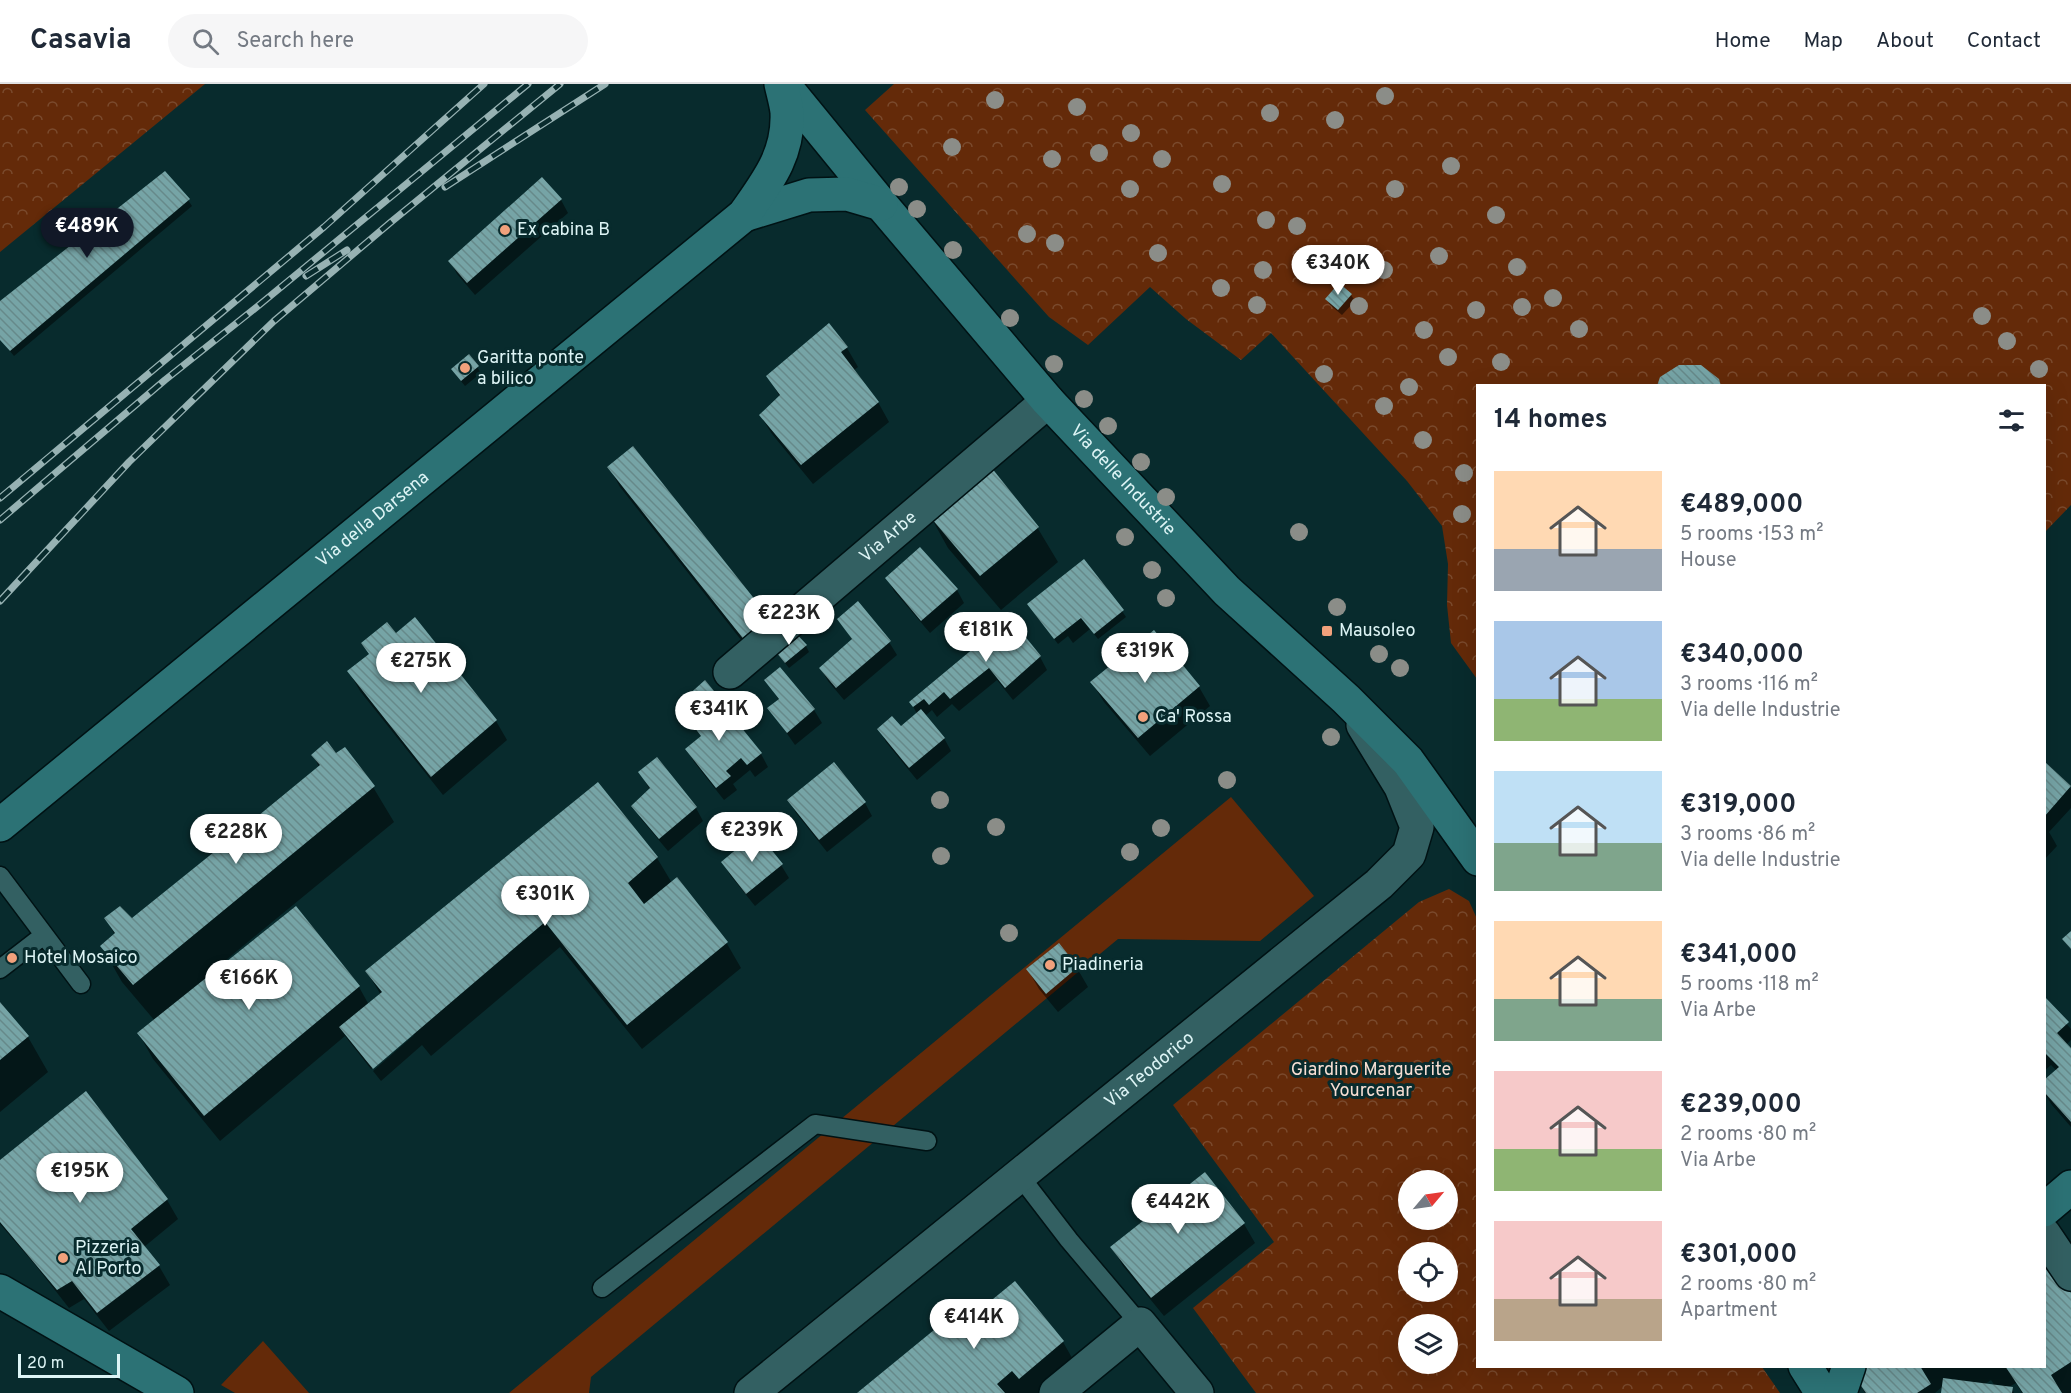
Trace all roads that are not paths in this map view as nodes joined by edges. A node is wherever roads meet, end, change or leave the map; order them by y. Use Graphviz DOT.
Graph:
graph roads {
  1 [pos="782,84"];
  2 [pos="880,204"];
  3 [pos="744,215"];
  4 [pos="1048,401"];
  5 [pos="730,672"];
  6 [pos="1346,699"];
  7 [pos="0,825"];
  8 [pos="1476,856"];
  9 [pos="0,876"];
  10 [pos="44,935"];
  11 [pos="0,969"];
  12 [pos="81,984"];
  13 [pos="927,1141"];
  14 [pos="1019,1175"];
  15 [pos="2071,1187"];
  16 [pos="2046,1208"];
  17 [pos="2046,1237"];
  18 [pos="2071,1274"];
  19 [pos="602,1288"];
  20 [pos="0,1291"];
  21 [pos="1140,1324"];
  22 [pos="1806,1368"];
  23 [pos="1848,1368"];
  24 [pos="177,1393"];
  25 [pos="751,1393"];
  26 [pos="1056,1393"];
  27 [pos="1197,1393"];
  28 [pos="1822,1393"];
  29 [pos="1840,1393"];
  1 -- 2 [label="street, Via delle Industrie"];
  1 -- 3 [label="street, Via della Darsena"];
  2 -- 3 [label="street, Via della Darsena"];
  2 -- 4 [label="street, Via delle Industrie"];
  3 -- 7 [label="street, Via della Darsena"];
  4 -- 5 [label="street, Via Arbe"];
  4 -- 6 [label="street, Via delle Industrie"];
  6 -- 8 [label="street, Via delle Industrie"];
  6 -- 14 [label="street, Via Teodorico"];
  9 -- 10 [label="lane"];
  10 -- 11 [label="lane"];
  10 -- 12 [label="lane"];
  13 -- 19 [label="lane"];
  14 -- 21 [label="lane"];
  14 -- 25 [label="street, Via Teodorico"];
  15 -- 16 [label="street"];
  17 -- 18 [label="street"];
  20 -- 24 [label="street"];
  21 -- 26 [label="street"];
  21 -- 27 [label="street"];
  22 -- 28 [label="street"];
  23 -- 29 [label="street"];
}
